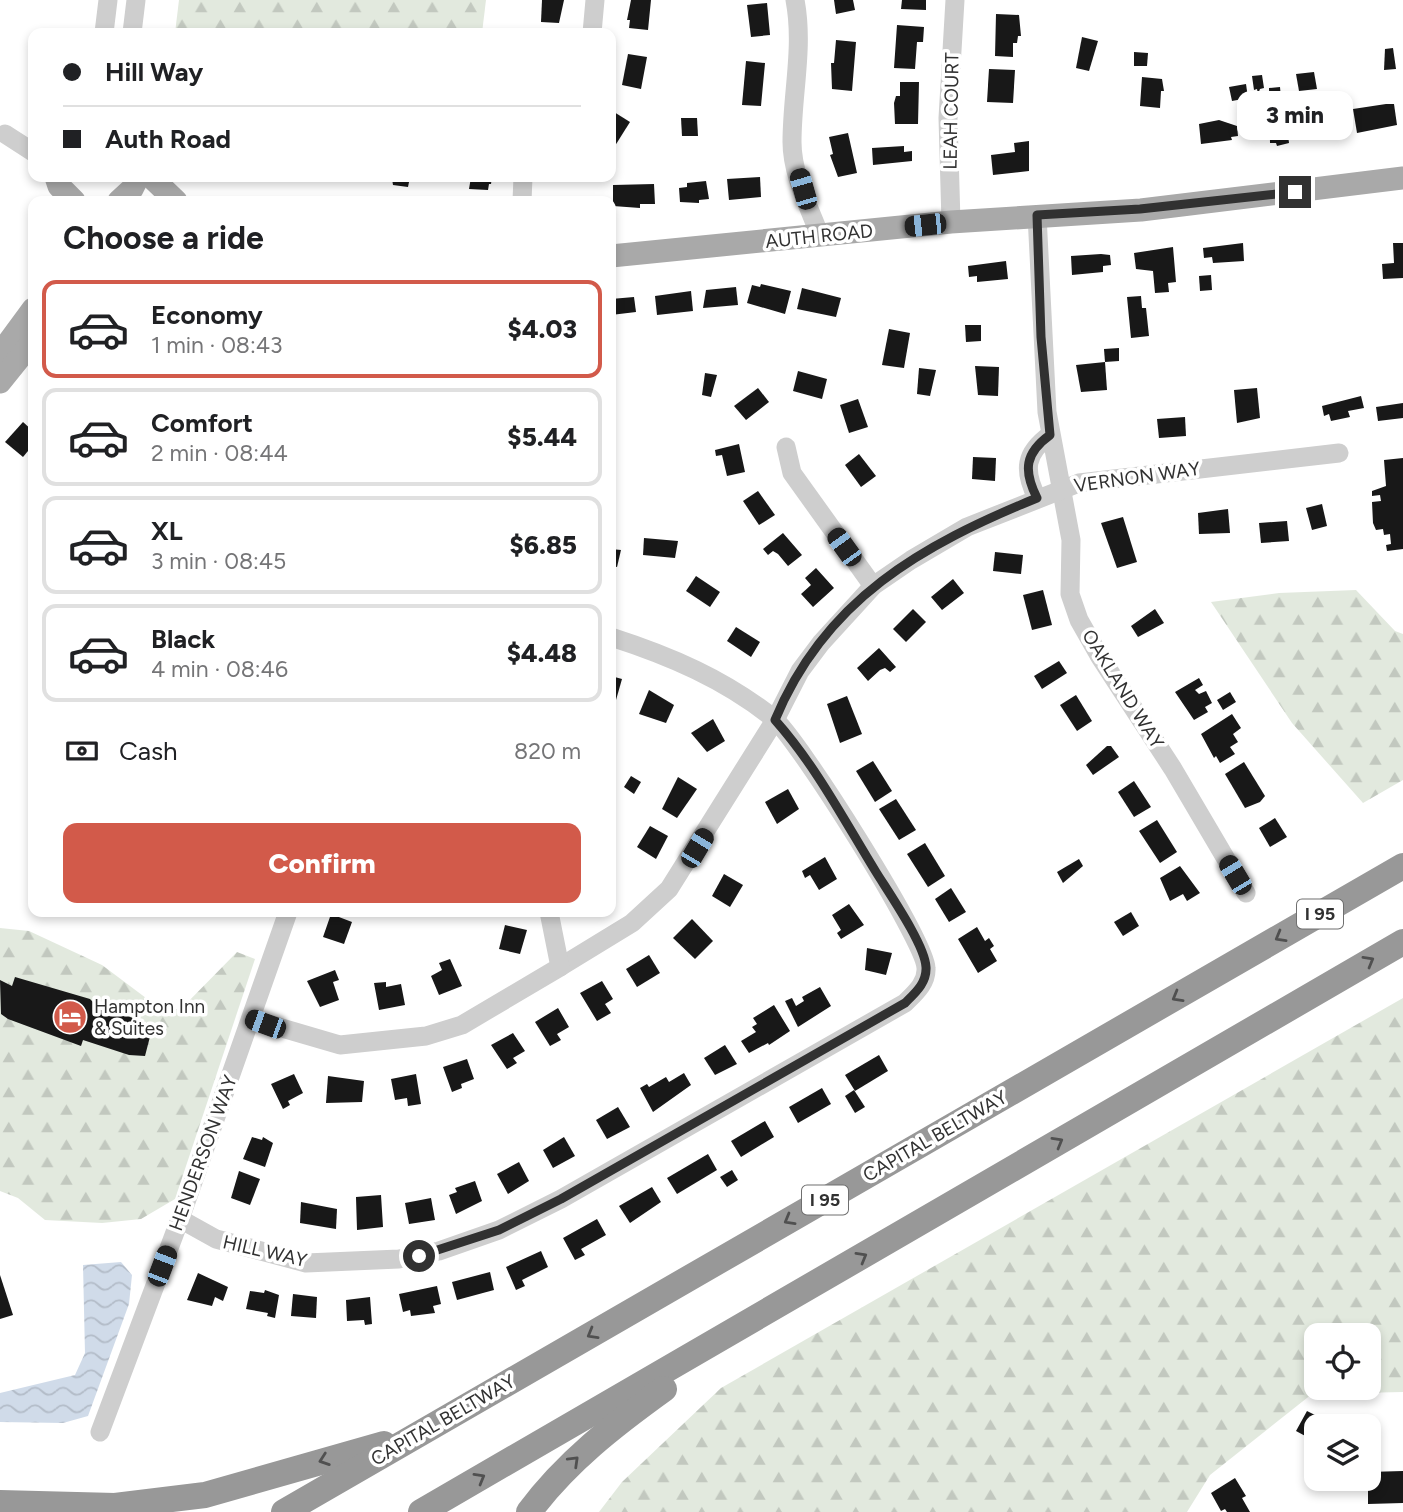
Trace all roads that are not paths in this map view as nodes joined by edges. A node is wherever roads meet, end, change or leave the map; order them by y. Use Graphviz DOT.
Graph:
graph roads {
  1 [pos="108,0"];
  2 [pos="136,0"];
  3 [pos="595,0"];
  4 [pos="794,0"];
  5 [pos="955,0"];
  6 [pos="105,28"];
  7 [pos="133,28"];
  8 [pos="592,28"];
  9 [pos="2,133"];
  10 [pos="28,136"];
  11 [pos="28,149"];
  12 [pos="1403,178"];
  13 [pos="136,182"];
  14 [pos="156,182"];
  15 [pos="124,196"];
  16 [pos="171,196"];
  17 [pos="1037,215"];
  18 [pos="951,222"];
  19 [pos="820,236"];
  20 [pos="616,256"];
  21 [pos="28,316"];
  22 [pos="28,347"];
  23 [pos="0,354"];
  24 [pos="0,382"];
  25 [pos="1050,435"];
  26 [pos="786,447"];
  27 [pos="1339,453"];
  28 [pos="1061,488"];
  29 [pos="1037,498"];
  30 [pos="873,586"];
  31 [pos="616,639"];
  32 [pos="775,720"];
  33 [pos="1403,866"];
  34 [pos="1246,893"];
  35 [pos="286,917"];
  36 [pos="550,917"];
  37 [pos="1403,942"];
  38 [pos="560,967"];
  39 [pos="251,1019"];
  40 [pos="180,1219"];
  41 [pos="802,1291"];
  42 [pos="100,1432"];
  43 [pos="413,1437"];
  44 [pos="0,1503"];
  45 [pos="284,1512"];
  46 [pos="421,1512"];
  47 [pos="529,1512"];
  1 -- 6 [label="street"];
  2 -- 7 [label="street"];
  3 -- 8 [label="street"];
  4 -- 19 [label="street"];
  5 -- 18 [label="street, LEAH COURT"];
  9 -- 10 [label="street"];
  9 -- 11 [label="street"];
  12 -- 17 [label="main road, AUTH ROAD"];
  13 -- 15 [label="main road"];
  14 -- 16 [label="main road"];
  17 -- 18 [label="main road, AUTH ROAD"];
  17 -- 25 [label="street, OAKLAND WAY"];
  18 -- 19 [label="main road, AUTH ROAD"];
  19 -- 20 [label="main road, AUTH ROAD"];
  21 -- 23 [label="main road"];
  22 -- 24 [label="main road"];
  25 -- 28 [label="street, OAKLAND WAY"];
  25 -- 29 [label="street"];
  26 -- 30 [label="street"];
  27 -- 28 [label="street, VERNON WAY"];
  28 -- 29 [label="street, VERNON WAY"];
  28 -- 34 [label="street, OAKLAND WAY"];
  29 -- 30 [label="street, VERNON WAY"];
  30 -- 32 [label="street, VERNON WAY"];
  31 -- 32 [label="street"];
  32 -- 38 [label="street, VERNON WAY"];
  32 -- 40 [label="street, HILL WAY"];
  33 -- 43 [label="highway, CAPITAL BELTWAY / I 95, one-way"];
  35 -- 39 [label="street, HENDERSON WAY"];
  36 -- 38 [label="street"];
  41 -- 37 [label="highway, one-way"];
  38 -- 39 [label="street, VERNON WAY"];
  39 -- 40 [label="street, HENDERSON WAY"];
  40 -- 42 [label="street, HENDERSON WAY"];
  46 -- 41 [label="highway, one-way"];
  47 -- 41 [label="highway, one-way"];
  43 -- 44 [label="highway, one-way"];
  43 -- 45 [label="highway, CAPITAL BELTWAY / I 95"];
}
